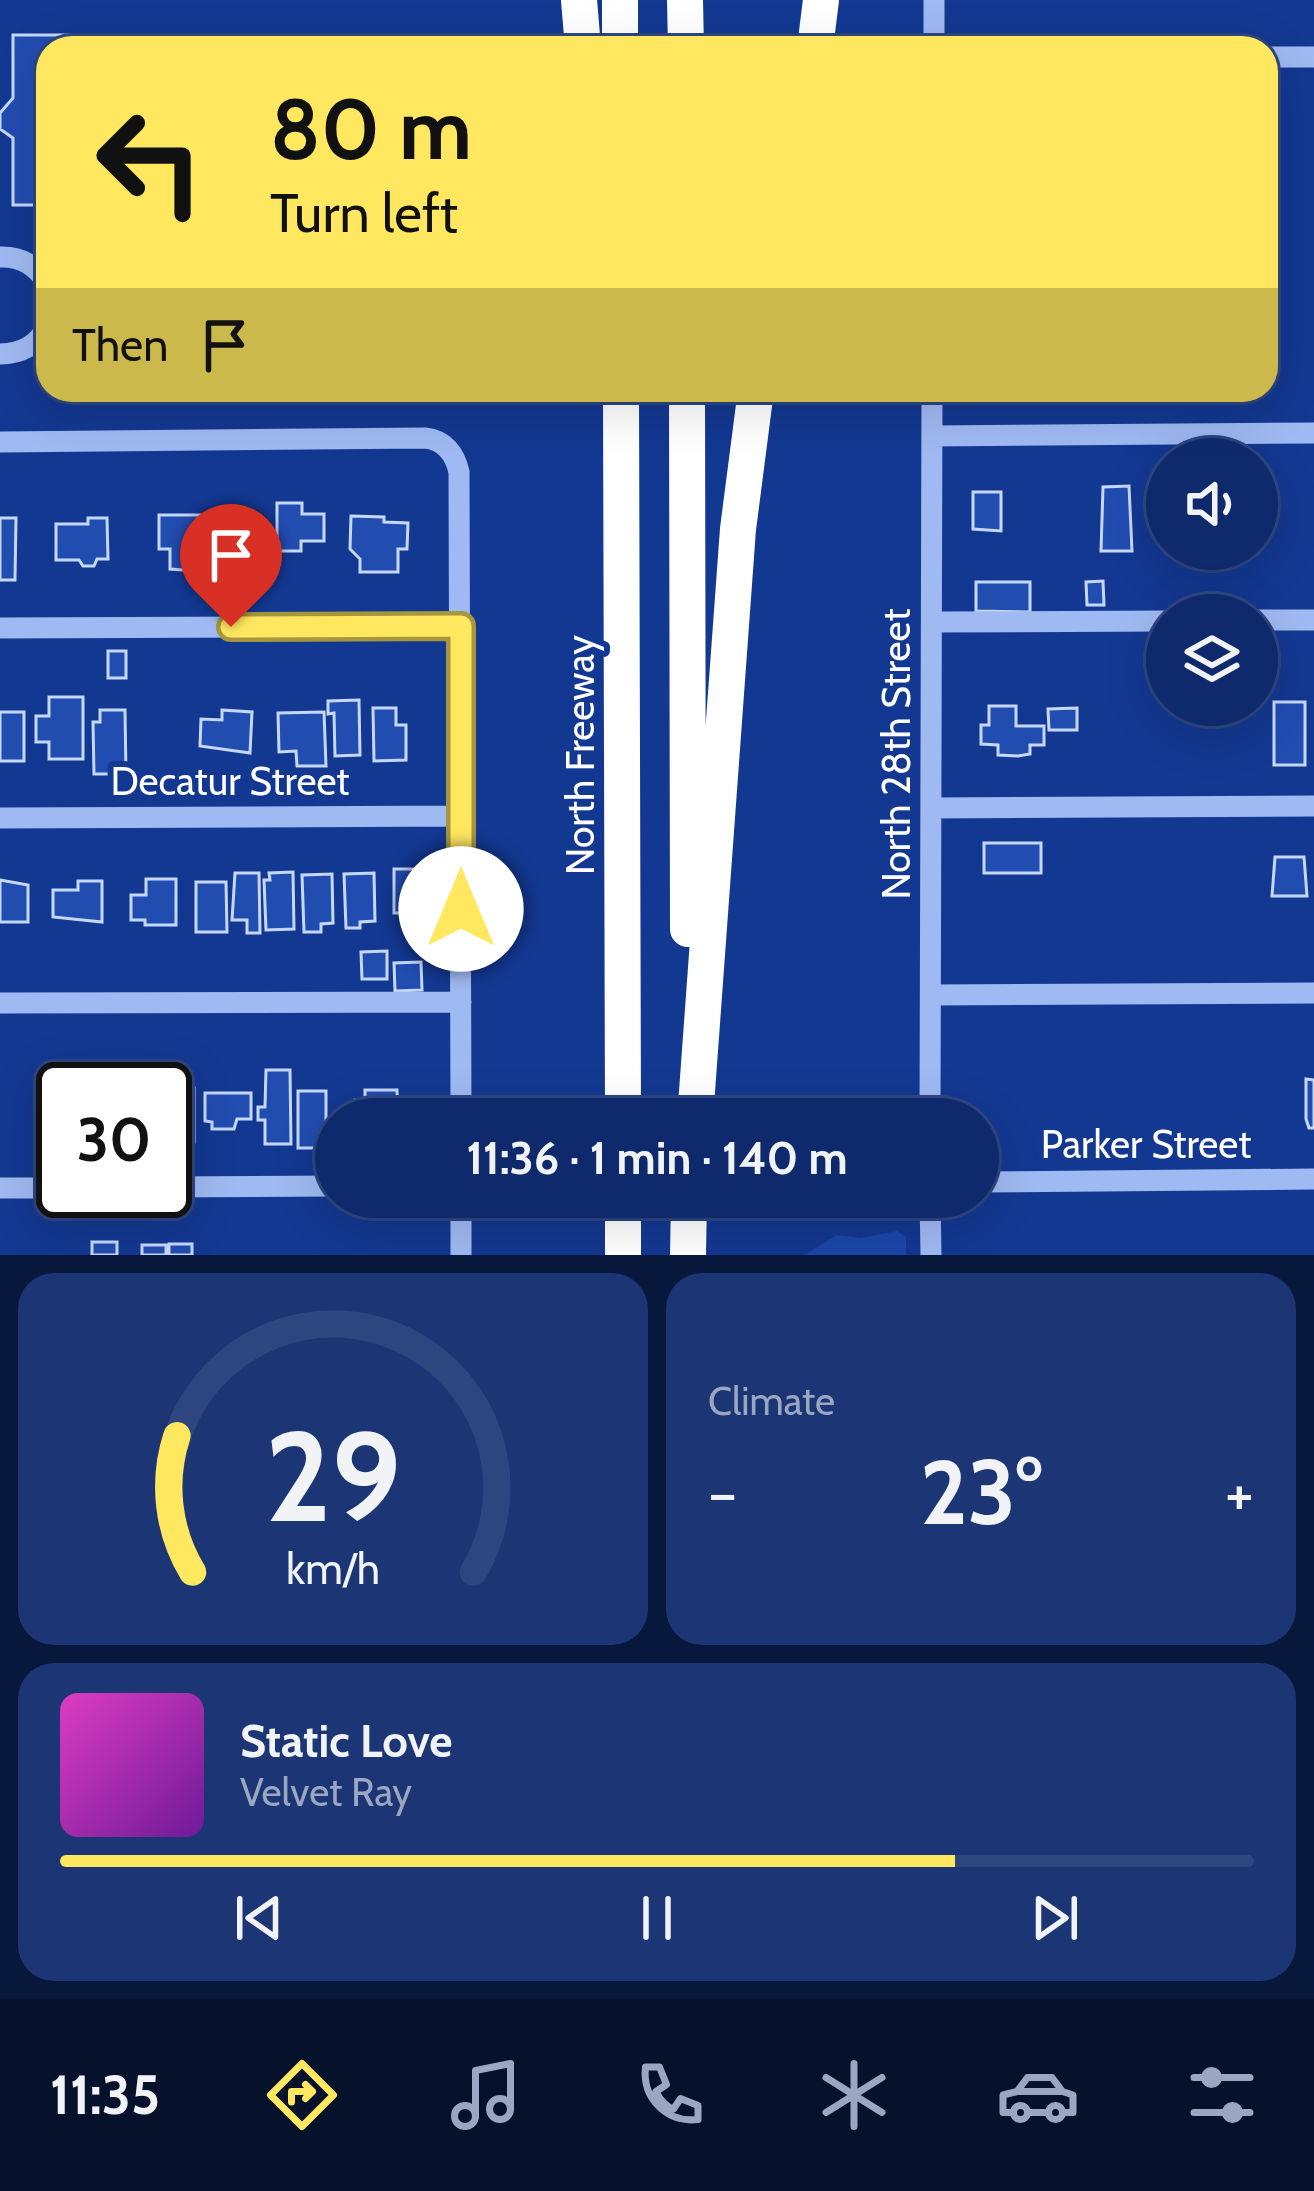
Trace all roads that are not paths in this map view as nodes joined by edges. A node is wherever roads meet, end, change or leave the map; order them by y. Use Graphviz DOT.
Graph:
graph roads {
  1 [pos="579,0"];
  2 [pos="620,0"];
  3 [pos="686,0"];
  4 [pos="821,0"];
  5 [pos="934,0"];
  6 [pos="582,36"];
  7 [pos="620,36"];
  8 [pos="686,36"];
  9 [pos="816,36"];
  10 [pos="934,36"];
  11 [pos="1278,57"];
  12 [pos="1314,57"];
  13 [pos="0,257"];
  14 [pos="36,272"];
  15 [pos="36,343"];
  16 [pos="0,354"];
  17 [pos="603,402"];
  18 [pos="621,402"];
  19 [pos="687,402"];
  20 [pos="754,402"];
  21 [pos="932,402"];
  22 [pos="1314,433"];
  23 [pos="932,436"];
  24 [pos="0,442"];
  25 [pos="1278,620"];
  26 [pos="1314,620"];
  27 [pos="1146,621"];
  28 [pos="932,622"];
  29 [pos="461,626"];
  30 [pos="0,628"];
  31 [pos="1314,806"];
  32 [pos="932,808"];
  33 [pos="461,816"];
  34 [pos="0,818"];
  35 [pos="623,860"];
  36 [pos="1314,993"];
  37 [pos="931,994"];
  38 [pos="461,1002"];
  39 [pos="0,1003"];
  40 [pos="461,1098"];
  41 [pos="623,1098"];
  42 [pos="692,1098"];
  43 [pos="694,1098"];
  44 [pos="930,1098"];
  45 [pos="1314,1179"];
  46 [pos="999,1182"];
  47 [pos="315,1186"];
  48 [pos="192,1187"];
  49 [pos="0,1188"];
  50 [pos="36,1188"];
  51 [pos="461,1218"];
  52 [pos="623,1218"];
  53 [pos="689,1218"];
  54 [pos="930,1218"];
  55 [pos="461,1255"];
  56 [pos="623,1255"];
  57 [pos="688,1255"];
  58 [pos="931,1255"];
  1 -- 6 [label="highway"];
  2 -- 7 [label="highway"];
  3 -- 8 [label="highway"];
  4 -- 9 [label="highway"];
  5 -- 10 [label="street"];
  11 -- 12 [label="street"];
  13 -- 14 [label="street"];
  15 -- 16 [label="street"];
  17 -- 35 [label="highway"];
  18 -- 35 [label="highway, North Freeway"];
  19 -- 42 [label="highway"];
  20 -- 43 [label="highway"];
  21 -- 23 [label="street, North 28th Street"];
  22 -- 23 [label="street"];
  23 -- 28 [label="street, North 28th Street"];
  24 -- 29 [label="street"];
  25 -- 26 [label="street"];
  27 -- 28 [label="street"];
  28 -- 32 [label="street, North 28th Street"];
  29 -- 30 [label="street"];
  29 -- 33 [label="street"];
  31 -- 32 [label="street"];
  32 -- 37 [label="street, North 28th Street"];
  33 -- 34 [label="street, Decatur Street"];
  33 -- 38 [label="street"];
  35 -- 41 [label="highway, North Freeway"];
  36 -- 37 [label="street"];
  37 -- 44 [label="street, North 28th Street"];
  38 -- 39 [label="street"];
  38 -- 40 [label="street"];
  45 -- 46 [label="street, Parker Street"];
  47 -- 48 [label="street"];
  49 -- 50 [label="street"];
  51 -- 55 [label="street"];
  52 -- 56 [label="highway"];
  53 -- 57 [label="highway"];
  54 -- 58 [label="street"];
}
